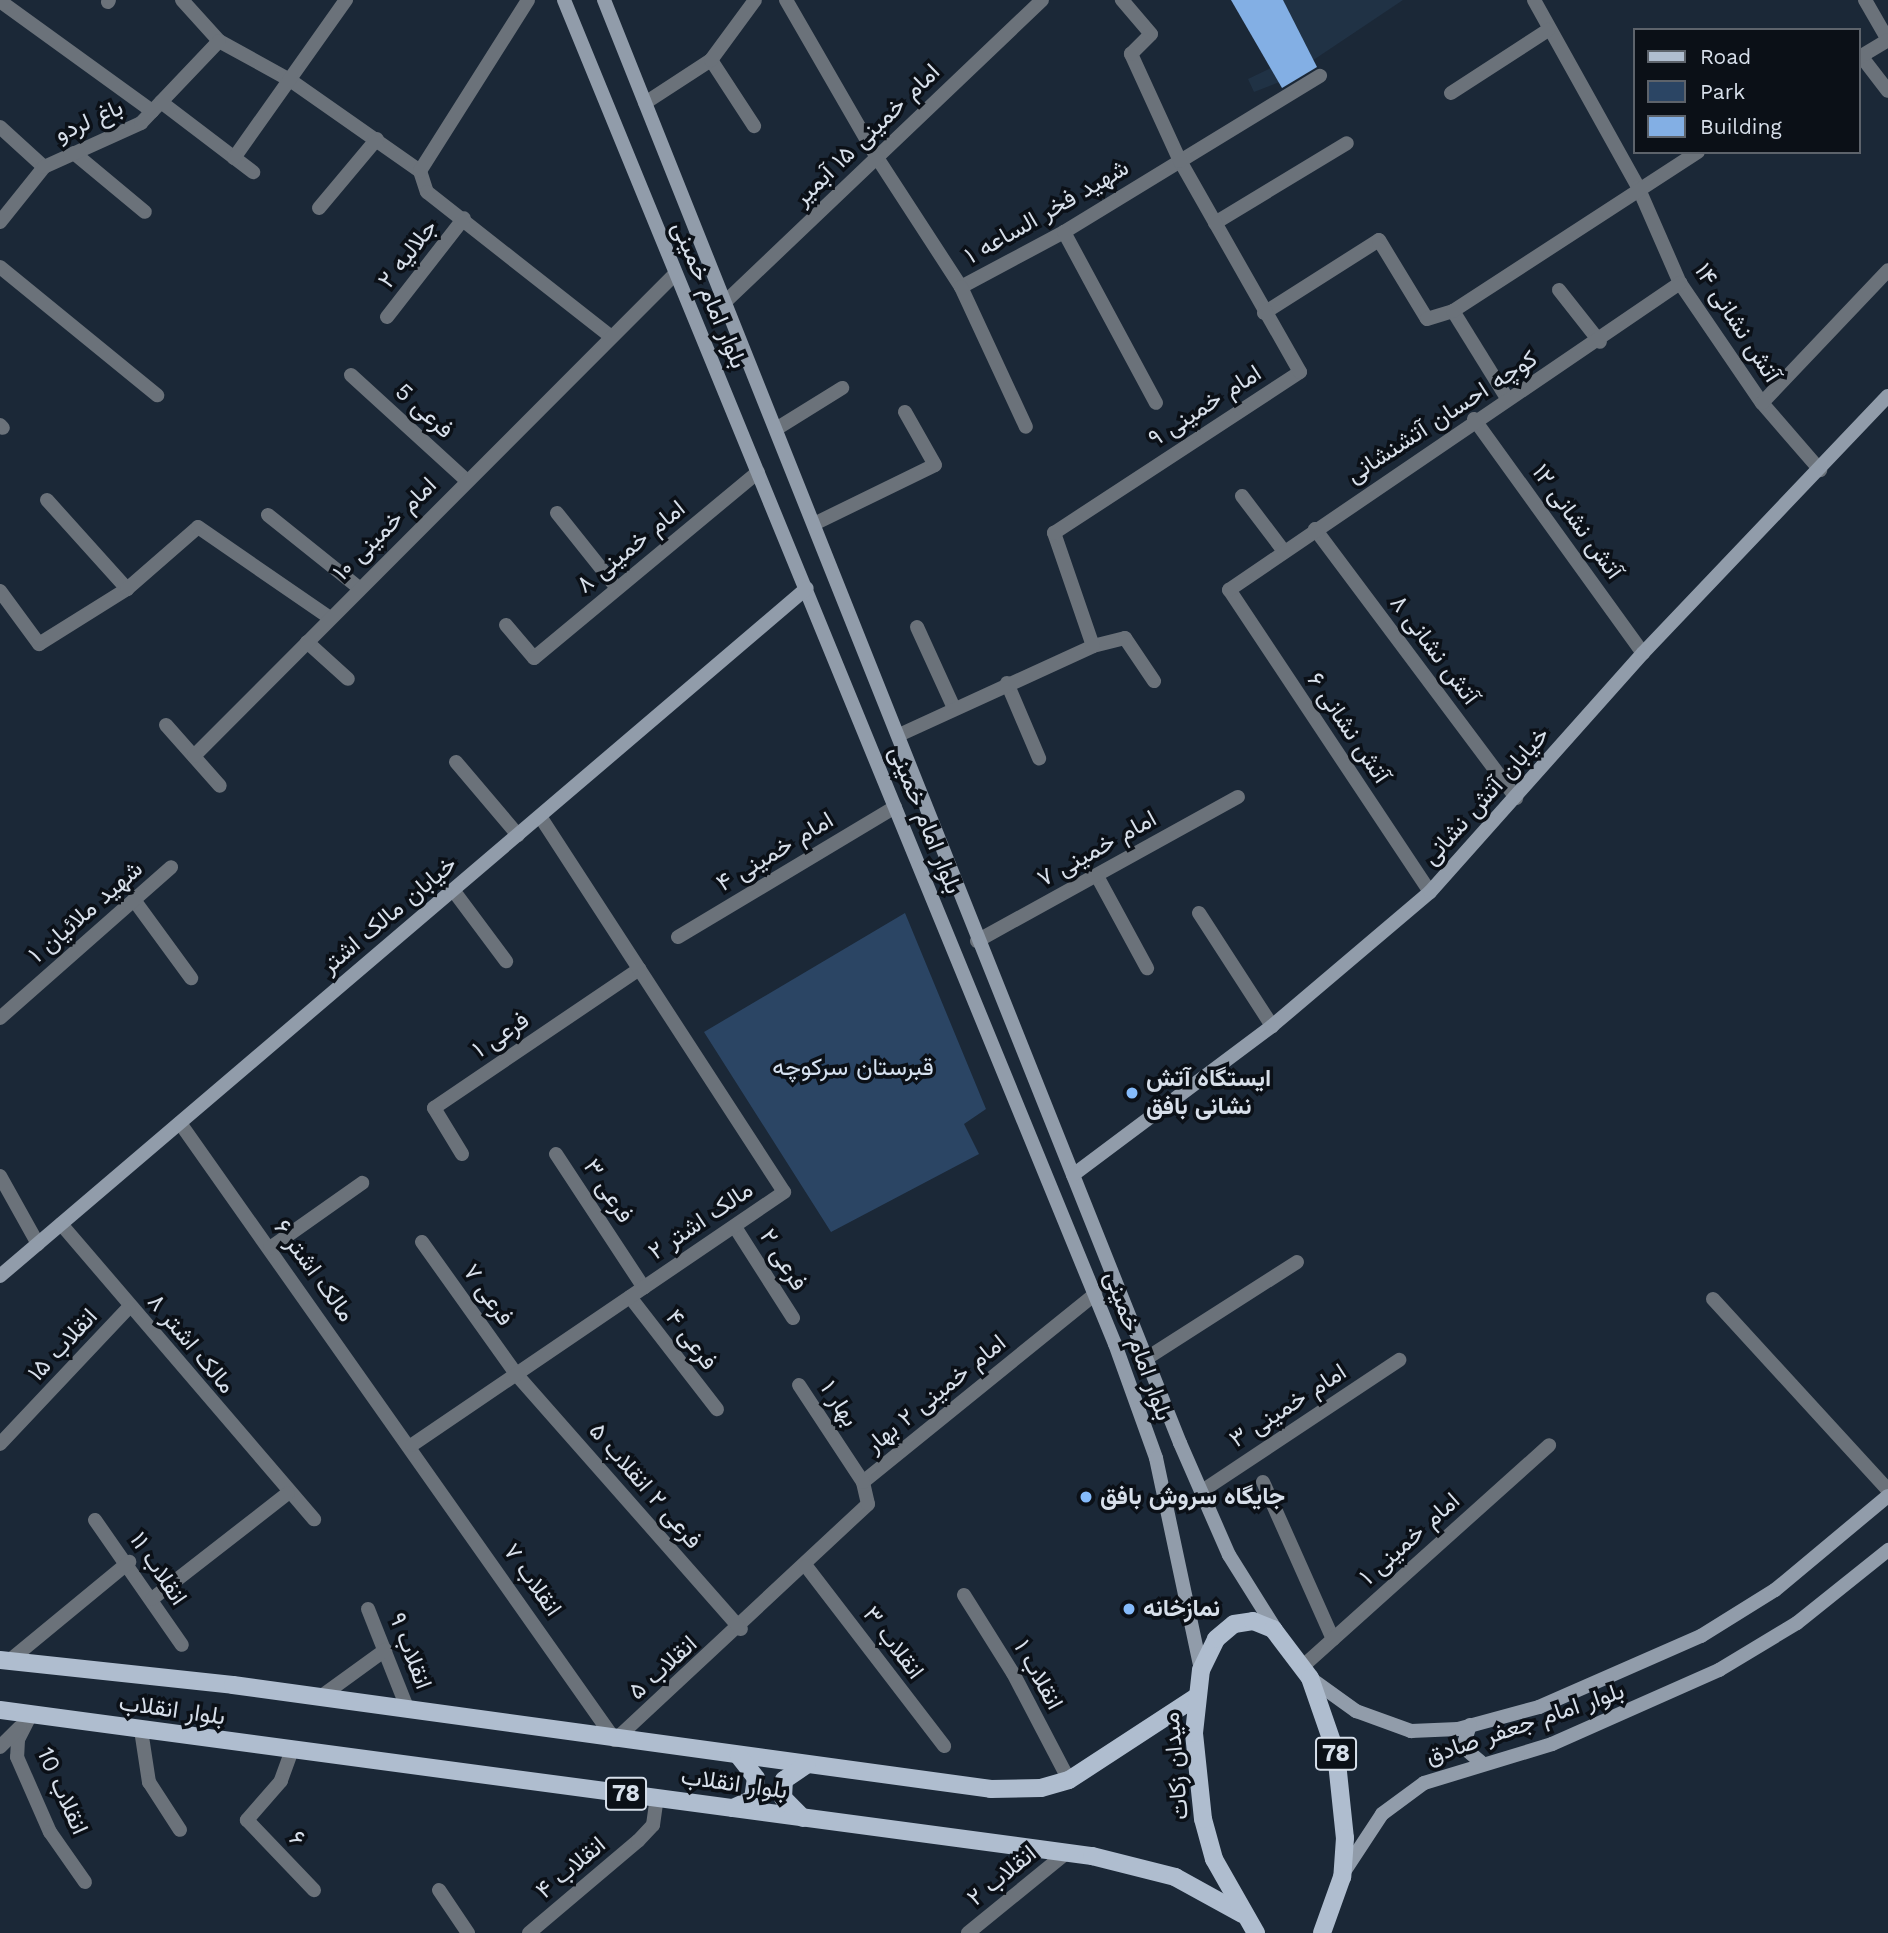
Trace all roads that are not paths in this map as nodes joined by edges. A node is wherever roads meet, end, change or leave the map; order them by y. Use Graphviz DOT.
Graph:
graph roads {
  1 [pos="182,0"];
  2 [pos="346,0"];
  3 [pos="528,0"];
  4 [pos="564,0"];
  5 [pos="604,0"];
  6 [pos="755,0"];
  7 [pos="786,0"];
  8 [pos="1122,0"];
  9 [pos="1534,0"];
  10 [pos="1865,0"];
  11 [pos="0,1"];
  12 [pos="1040,1"];
  13 [pos="1548,30"];
  14 [pos="1888,40"];
  15 [pos="219,41"];
  16 [pos="1860,57"];
  17 [pos="711,60"];
  18 [pos="1320,76"];
  19 [pos="290,80"];
  20 [pos="1888,91"];
  21 [pos="1451,93"];
  22 [pos="645,103"];
  23 [pos="157,107"];
  24 [pos="754,126"];
  25 [pos="0,127"];
  26 [pos="377,139"];
  27 [pos="1347,143"];
  28 [pos="74,153"];
  29 [pos="1695,154"];
  30 [pos="876,156"];
  31 [pos="234,158"];
  32 [pos="1180,160"];
  33 [pos="44,167"];
  34 [pos="420,171"];
  35 [pos="253,172"];
  36 [pos="1638,187"];
  37 [pos="319,208"];
  38 [pos="145,212"];
  39 [pos="464,218"];
  40 [pos="0,222"];
  41 [pos="1215,223"];
  42 [pos="1064,232"];
  43 [pos="0,267"];
  44 [pos="1888,270"];
  45 [pos="675,274"];
  46 [pos="1681,283"];
  47 [pos="961,287"];
  48 [pos="1559,290"];
  49 [pos="723,303"];
  50 [pos="1453,311"];
  51 [pos="1264,313"];
  52 [pos="387,317"];
  53 [pos="609,335"];
  54 [pos="1600,341"];
  55 [pos="351,375"];
  56 [pos="842,388"];
  57 [pos="158,395"];
  58 [pos="1888,397"];
  59 [pos="1507,398"];
  60 [pos="1156,403"];
  61 [pos="1762,403"];
  62 [pos="905,412"];
  63 [pos="1474,419"];
  64 [pos="1026,427"];
  65 [pos="776,429"];
  66 [pos="1820,470"];
  67 [pos="758,472"];
  68 [pos="466,480"];
  69 [pos="1242,496"];
  70 [pos="47,500"];
  71 [pos="557,513"];
  72 [pos="268,515"];
  73 [pos="816,523"];
  74 [pos="1315,529"];
  75 [pos="1283,550"];
  76 [pos="616,587"];
  77 [pos="127,589"];
  78 [pos="359,589"];
  79 [pos="807,589"];
  80 [pos="1229,590"];
  81 [pos="0,591"];
  82 [pos="330,618"];
  83 [pos="506,625"];
  84 [pos="917,626"];
  85 [pos="307,642"];
  86 [pos="1093,646"];
  87 [pos="1643,653"];
  88 [pos="348,679"];
  89 [pos="1154,681"];
  90 [pos="1007,683"];
  91 [pos="953,706"];
  92 [pos="166,724"];
  93 [pos="899,735"];
  94 [pos="194,756"];
  95 [pos="1039,758"];
  96 [pos="456,762"];
  97 [pos="220,786"];
  98 [pos="1238,797"];
  99 [pos="1516,798"];
  100 [pos="895,807"];
  101 [pos="540,816"];
  102 [pos="518,835"];
  103 [pos="171,867"];
  104 [pos="1097,876"];
  105 [pos="453,890"];
  106 [pos="1430,892"];
  107 [pos="134,901"];
  108 [pos="1199,913"];
  109 [pos="678,937"];
  110 [pos="977,941"];
  111 [pos="506,961"];
  112 [pos="1147,968"];
  113 [pos="639,969"];
  114 [pos="191,978"];
  115 [pos="998,993"];
  116 [pos="971,996"];
  117 [pos="0,1018"];
  118 [pos="1272,1026"];
  119 [pos="1023,1054"];
  120 [pos="1001,1069"];
  121 [pos="180,1123"];
  122 [pos="462,1154"];
  123 [pos="556,1154"];
  124 [pos="1073,1175"];
  125 [pos="0,1176"];
  126 [pos="362,1183"];
  127 [pos="61,1224"];
  128 [pos="735,1227"];
  129 [pos="422,1242"];
  130 [pos="38,1244"];
  131 [pos="270,1248"];
  132 [pos="1297,1262"];
  133 [pos="0,1276"];
  134 [pos="644,1288"];
  135 [pos="1095,1294"];
  136 [pos="630,1297"];
  137 [pos="1713,1299"];
  138 [pos="129,1307"];
  139 [pos="793,1318"];
  140 [pos="1147,1358"];
  141 [pos="1399,1360"];
  142 [pos="516,1374"];
  143 [pos="799,1385"];
  144 [pos="717,1409"];
  145 [pos="0,1444"];
  146 [pos="412,1445"];
  147 [pos="1549,1445"];
  148 [pos="863,1482"];
  149 [pos="1263,1482"];
  150 [pos="1202,1490"];
  151 [pos="1888,1490"];
  152 [pos="288,1493"];
  153 [pos="1888,1496"];
  154 [pos="314,1519"];
  155 [pos="95,1520"];
  156 [pos="1888,1550"];
  157 [pos="129,1562"];
  158 [pos="806,1566"];
  159 [pos="964,1595"];
  160 [pos="152,1599"];
  161 [pos="368,1608"];
  162 [pos="741,1629"];
  163 [pos="1333,1639"];
  164 [pos="182,1645"];
  165 [pos="1288,1649"];
  166 [pos="385,1650"];
  167 [pos="4,1660"];
  168 [pos="1201,1670"];
  169 [pos="1306,1672"];
  170 [pos="319,1698"];
  171 [pos="1195,1698"];
  172 [pos="0,1710"];
  173 [pos="408,1710"];
  174 [pos="30,1716"];
  175 [pos="1470,1725"];
  176 [pos="141,1730"];
  177 [pos="615,1741"];
  178 [pos="944,1746"];
  179 [pos="0,1747"];
  180 [pos="292,1750"];
  181 [pos="739,1756"];
  182 [pos="1481,1762"];
  183 [pos="806,1765"];
  184 [pos="1069,1780"];
  185 [pos="657,1798"];
  186 [pos="733,1808"];
  187 [pos="803,1818"];
  188 [pos="180,1830"];
  189 [pos="1065,1854"];
  190 [pos="1342,1877"];
  191 [pos="85,1882"];
  192 [pos="314,1890"];
  193 [pos="439,1890"];
  194 [pos="1333,1910"];
  195 [pos="1249,1926"];
  196 [pos="468,1933"];
  197 [pos="529,1933"];
  198 [pos="968,1933"];
  199 [pos="1322,1933"];
  200 [pos="1327,1933"];
  1 -- 15 [label="street"];
  2 -- 19 [label="street"];
  3 -- 34 [label="street"];
  4 -- 45 [label="main road, بلوار امام خمینی"];
  5 -- 22 [label="main road, بلوار امام خمینی"];
  6 -- 17 [label="street"];
  7 -- 30 [label="street, شهید فخر الساعه ۱"];
  8 -- 32 [label="street, امام خمینی ۹"];
  9 -- 13 [label="street, آتش نشانی ۱۴"];
  10 -- 14 [label="street"];
  11 -- 23 [label="street"];
  12 -- 30 [label="street, امام خمینی ۱۵ آبمیر"];
  13 -- 21 [label="street"];
  13 -- 36 [label="street, آتش نشانی ۱۴"];
  14 -- 16 [label="street"];
  15 -- 19 [label="street"];
  15 -- 23 [label="street, باغ لردو"];
  16 -- 20 [label="street"];
  17 -- 22 [label="street"];
  17 -- 24 [label="street"];
  18 -- 32 [label="street, شهید فخر الساعه ۱"];
  19 -- 26 [label="street"];
  19 -- 31 [label="street"];
  22 -- 49 [label="main road, بلوار امام خمینی"];
  23 -- 28 [label="street, باغ لردو"];
  23 -- 31 [label="street"];
  25 -- 33 [label="street"];
  26 -- 34 [label="street"];
  26 -- 37 [label="street"];
  27 -- 41 [label="street"];
  28 -- 33 [label="street, باغ لردو"];
  28 -- 38 [label="street"];
  29 -- 36 [label="street"];
  30 -- 47 [label="street, شهید فخر الساعه ۱"];
  30 -- 49 [label="street, امام خمینی ۱۵ آبمیر"];
  31 -- 35 [label="street"];
  32 -- 41 [label="street, امام خمینی ۹"];
  32 -- 42 [label="street, شهید فخر الساعه ۱"];
  33 -- 40 [label="street, باغ لردو"];
  34 -- 39 [label="street"];
  36 -- 46 [label="street, آتش نشانی ۱۴"];
  36 -- 50 [label="street"];
  39 -- 52 [label="street, جلالیه ۲"];
  39 -- 53 [label="street"];
  41 -- 51 [label="street, امام خمینی ۹"];
  42 -- 47 [label="street, شهید فخر الساعه ۱"];
  42 -- 60 [label="street"];
  43 -- 57 [label="street"];
  44 -- 61 [label="street"];
  45 -- 53 [label="street, امام خمینی ۱۰"];
  45 -- 67 [label="main road, بلوار امام خمینی"];
  46 -- 54 [label="street, کوچه احسان آتشنشانی"];
  46 -- 61 [label="street, آتش نشانی ۱۴"];
  47 -- 64 [label="street"];
  48 -- 54 [label="street"];
  49 -- 65 [label="main road, بلوار امام خمینی"];
  50 -- 51 [label="street"];
  50 -- 59 [label="street"];
  51 -- 86 [label="street, امام خمینی ۹"];
  53 -- 68 [label="street, امام خمینی ۱۰"];
  54 -- 59 [label="street, کوچه احسان آتشنشانی"];
  55 -- 68 [label="street, فرعی 5"];
  56 -- 65 [label="street"];
  58 -- 66 [label="main road, خیابان آتش نشانی"];
  59 -- 63 [label="street, کوچه احسان آتشنشانی"];
  61 -- 66 [label="street, آتش نشانی ۱۴"];
  62 -- 73 [label="street"];
  63 -- 74 [label="street, کوچه احسان آتشنشانی"];
  63 -- 87 [label="street, آتش نشانی ۱۲"];
  65 -- 73 [label="main road, بلوار امام خمینی"];
  66 -- 87 [label="main road, خیابان آتش نشانی"];
  67 -- 76 [label="street, امام خمینی ۸"];
  67 -- 79 [label="main road, بلوار امام خمینی"];
  68 -- 78 [label="street, امام خمینی ۱۰"];
  69 -- 75 [label="street"];
  70 -- 77 [label="street"];
  71 -- 76 [label="street"];
  72 -- 78 [label="street"];
  73 -- 93 [label="main road, بلوار امام خمینی"];
  74 -- 75 [label="street, کوچه احسان آتشنشانی"];
  74 -- 99 [label="street, آتش نشانی ۸"];
  75 -- 80 [label="street, کوچه احسان آتشنشانی"];
  76 -- 83 [label="street, امام خمینی ۸"];
  77 -- 81 [label="street"];
  77 -- 82 [label="street"];
  78 -- 82 [label="street, امام خمینی ۱۰"];
  79 -- 100 [label="main road, بلوار امام خمینی"];
  79 -- 101 [label="main road, خیابان مالک اشتر"];
  80 -- 106 [label="street, آتش نشانی ۶"];
  82 -- 85 [label="street, امام خمینی ۱۰"];
  84 -- 91 [label="street"];
  85 -- 88 [label="street"];
  85 -- 94 [label="street, امام خمینی ۱۰"];
  86 -- 89 [label="street"];
  86 -- 90 [label="street"];
  87 -- 99 [label="main road, خیابان آتش نشانی"];
  90 -- 91 [label="street"];
  90 -- 95 [label="street"];
  91 -- 93 [label="street"];
  92 -- 94 [label="street"];
  93 -- 110 [label="main road, بلوار امام خمینی"];
  94 -- 97 [label="street"];
  96 -- 102 [label="street"];
  98 -- 104 [label="street, امام خمینی ۷"];
  99 -- 106 [label="main road, خیابان آتش نشانی"];
  100 -- 109 [label="street, امام خمینی ۴"];
  100 -- 116 [label="main road, بلوار امام خمینی"];
  101 -- 102 [label="main road, خیابان مالک اشتر"];
  101 -- 113 [label="street, مالک اشتر ۲"];
  102 -- 105 [label="main road, خیابان مالک اشتر"];
  103 -- 107 [label="street, شهید ملائیان ۱"];
  104 -- 110 [label="street, امام خمینی ۷"];
  104 -- 112 [label="street"];
  105 -- 111 [label="street"];
  105 -- 121 [label="main road, خیابان مالک اشتر"];
  106 -- 118 [label="main road, خیابان آتش نشانی"];
  107 -- 114 [label="street"];
  107 -- 117 [label="street, شهید ملائیان ۱"];
  108 -- 118 [label="street"];
  110 -- 115 [label="main road, بلوار امام خمینی"];
  113 -- 122 [label="street, فرعی ۱"];
  113 -- 128 [label="street, مالک اشتر ۲"];
  115 -- 116 [label="main road"];
  115 -- 119 [label="main road, بلوار امام خمینی"];
  116 -- 120 [label="main road, بلوار امام خمینی"];
  118 -- 124 [label="main road, خیابان آتش نشانی"];
  119 -- 120 [label="main road"];
  119 -- 124 [label="main road, بلوار امام خمینی"];
  120 -- 135 [label="main road, بلوار امام خمینی"];
  121 -- 127 [label="main road, خیابان مالک اشتر"];
  121 -- 131 [label="street, مالک اشتر ۶"];
  123 -- 134 [label="street, فرعی ۳"];
  124 -- 140 [label="main road, بلوار امام خمینی"];
  125 -- 130 [label="street"];
  126 -- 131 [label="street"];
  127 -- 130 [label="main road, خیابان مالک اشتر"];
  127 -- 138 [label="street, مالک اشتر ۸"];
  128 -- 134 [label="street, مالک اشتر ۲"];
  128 -- 139 [label="street, فرعی ۲"];
  129 -- 142 [label="street, فرعی ۷"];
  130 -- 133 [label="main road, خیابان مالک اشتر"];
  131 -- 146 [label="street, مالک اشتر ۶"];
  132 -- 140 [label="street"];
  134 -- 136 [label="street, مالک اشتر ۲"];
  135 -- 148 [label="street, امام خمینی ۲ بهار"];
  135 -- 168 [label="main road, بلوار امام خمینی"];
  136 -- 142 [label="street, مالک اشتر ۲"];
  136 -- 144 [label="street, فرعی ۴"];
  137 -- 151 [label="street"];
  138 -- 145 [label="street, انقلاب ۱۵"];
  138 -- 152 [label="street, مالک اشتر ۸"];
  140 -- 150 [label="main road, بلوار امام خمینی"];
  141 -- 150 [label="street, امام خمینی ۳"];
  142 -- 146 [label="street, مالک اشتر ۲"];
  142 -- 162 [label="street, فرعی ۲ انقلاب ۵"];
  143 -- 148 [label="street, بهار ۱"];
  146 -- 177 [label="street, انقلاب ۷"];
  147 -- 163 [label="street, امام خمینی ۱"];
  148 -- 158 [label="street, امام خمینی ۲ بهار"];
  149 -- 163 [label="street"];
  150 -- 165 [label="main road, بلوار امام خمینی"];
  152 -- 154 [label="street, مالک اشتر ۸"];
  152 -- 160 [label="street"];
  153 -- 175 [label="main road, بلوار امام جعفر صادق"];
  155 -- 157 [label="street, انقلاب ۱۱"];
  156 -- 182 [label="main road, بلوار امام جعفر صادق"];
  157 -- 160 [label="street, انقلاب ۱۱"];
  157 -- 167 [label="street"];
  158 -- 162 [label="street, امام خمینی ۲ بهار"];
  158 -- 178 [label="street, انقلاب ۳"];
  159 -- 184 [label="street, انقلاب ۱"];
  160 -- 164 [label="street, انقلاب ۱۱"];
  161 -- 166 [label="street, انقلاب ۹"];
  162 -- 177 [label="street, انقلاب ۵"];
  163 -- 169 [label="street, امام خمینی ۱"];
  165 -- 168 [label="main road, میدان زکات / 78"];
  165 -- 169 [label="main road, میدان زکات / 78"];
  166 -- 170 [label="street"];
  166 -- 173 [label="street, انقلاب ۹"];
  167 -- 170 [label="main road, بلوار انقلاب / 78"];
  168 -- 171 [label="main road, میدان زکات / 78"];
  169 -- 175 [label="main road, بلوار امام جعفر صادق"];
  169 -- 190 [label="main road, میدان زکات / 78"];
  170 -- 173 [label="main road, بلوار انقلاب / 78"];
  171 -- 184 [label="main road, بلوار انقلاب / 78"];
  171 -- 195 [label="main road, میدان زکات / 78"];
  172 -- 174 [label="main road, بلوار انقلاب / 78"];
  173 -- 177 [label="main road, بلوار انقلاب / 78"];
  174 -- 176 [label="main road, بلوار انقلاب / 78"];
  174 -- 179 [label="street"];
  174 -- 191 [label="street, انقلاب 10"];
  175 -- 182 [label="main road"];
  176 -- 180 [label="main road, بلوار انقلاب / 78"];
  176 -- 188 [label="street"];
  177 -- 181 [label="main road, بلوار انقلاب / 78"];
  180 -- 185 [label="main road, بلوار انقلاب / 78"];
  180 -- 192 [label="street, ۶"];
  181 -- 183 [label="main road, بلوار انقلاب / 78"];
  181 -- 186 [label="main road"];
  182 -- 190 [label="main road, بلوار امام جعفر صادق"];
  183 -- 184 [label="main road, بلوار انقلاب / 78"];
  183 -- 187 [label="main road"];
  185 -- 186 [label="main road, بلوار انقلاب / 78"];
  185 -- 197 [label="street, انقلاب ۴"];
  186 -- 187 [label="main road, بلوار انقلاب / 78"];
  187 -- 189 [label="main road, بلوار انقلاب / 78"];
  189 -- 195 [label="main road, بلوار انقلاب / 78"];
  189 -- 198 [label="street, انقلاب ۲"];
  190 -- 194 [label="main road, میدان زکات / 78"];
  193 -- 196 [label="street"];
  194 -- 199 [label="main road, میدان زکات / 78"];
  194 -- 200 [label="main road, 78"];
}
